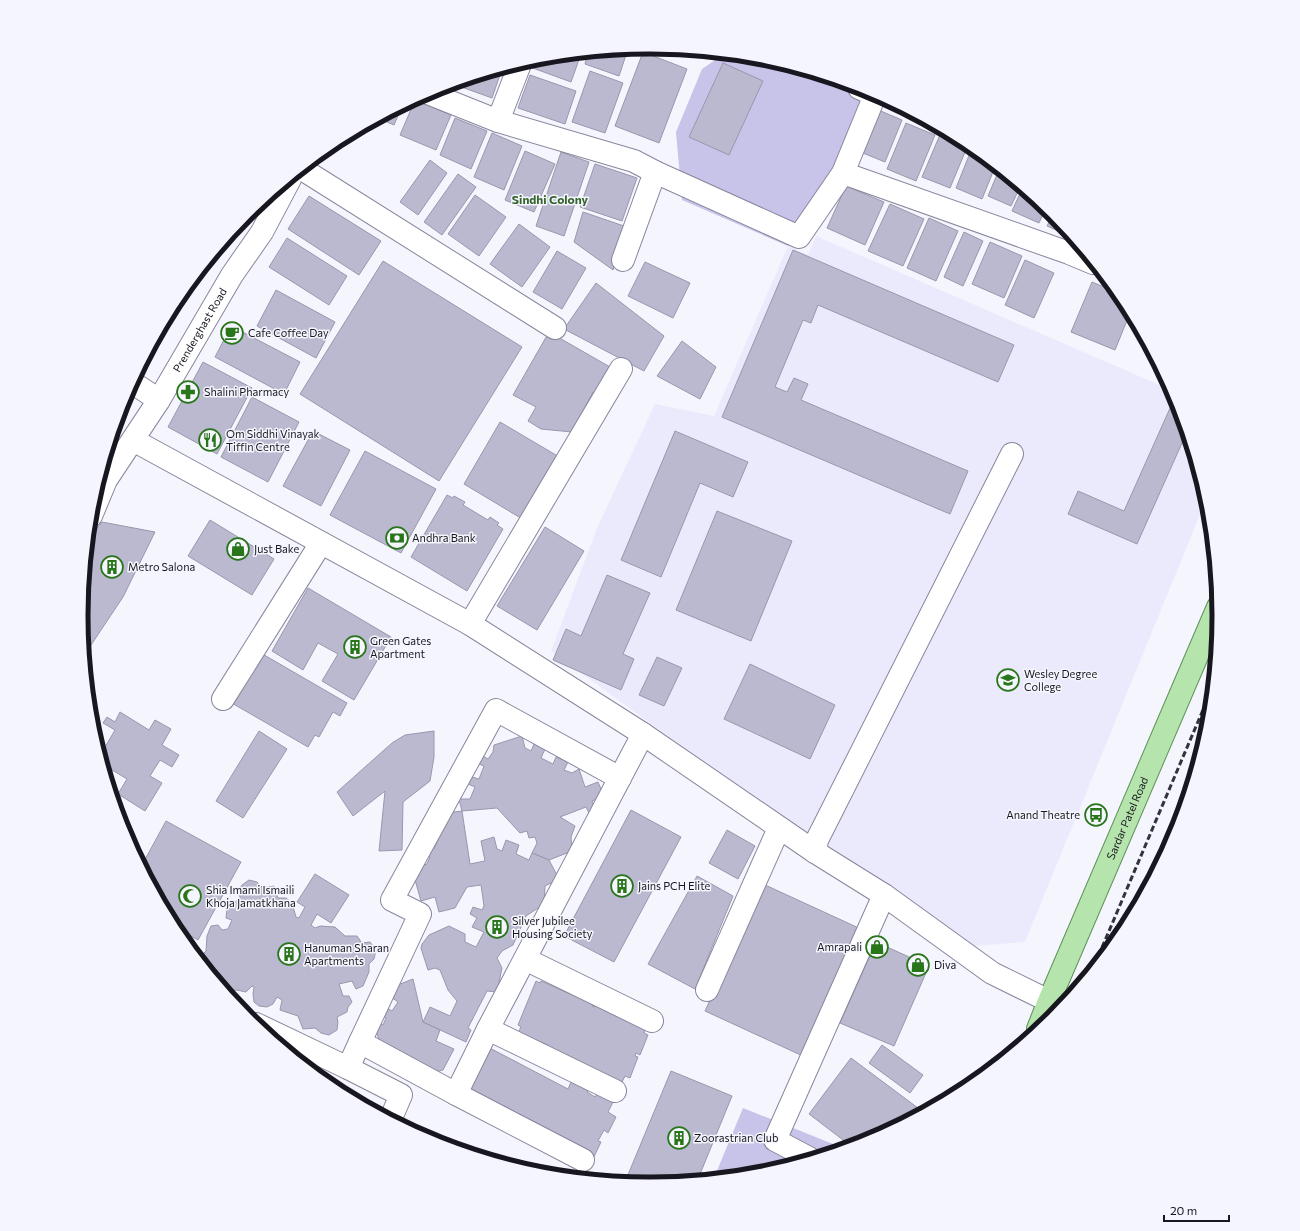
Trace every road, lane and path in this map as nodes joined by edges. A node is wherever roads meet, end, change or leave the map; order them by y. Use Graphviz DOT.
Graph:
graph roads {
  1 [pos="518,70"];
  2 [pos="437,96"];
  3 [pos="873,101"];
  4 [pos="498,121"];
  5 [pos="306,172"];
  6 [pos="655,172"];
  7 [pos="843,173"];
  8 [pos="285,189"];
  9 [pos="1083,259"];
  10 [pos="623,260"];
  11 [pos="555,328"];
  12 [pos="621,369"];
  13 [pos="138,386"];
  14 [pos="159,400"];
  15 [pos="133,440"];
  16 [pos="1012,454"];
  17 [pos="107,475"];
  18 [pos="321,543"];
  19 [pos="1212,622"];
  20 [pos="470,624"];
  21 [pos="223,700"];
  22 [pos="643,734"];
  23 [pos="620,778"];
  24 [pos="779,828"];
  25 [pos="815,852"];
  26 [pos="884,895"];
  27 [pos="525,959"];
  28 [pos="707,990"];
  29 [pos="1048,1001"];
  30 [pos="1042,1018"];
  31 [pos="652,1021"];
  32 [pos="488,1029"];
  33 [pos="274,1033"];
  34 [pos="360,1042"];
  35 [pos="348,1068"];
  36 [pos="615,1091"];
  37 [pos="456,1094"];
  38 [pos="393,1114"];
  39 [pos="804,1155"];
  40 [pos="583,1160"];
  1 -- 4 [label="street"];
  2 -- 4 [label="street"];
  3 -- 7 [label="street"];
  4 -- 6 [label="street"];
  5 -- 11 [label="street"];
  6 -- 7 [label="street"];
  6 -- 10 [label="street"];
  7 -- 9 [label="street"];
  8 -- 14 [label="street, Prenderghast Road"];
  12 -- 20 [label="street"];
  13 -- 14 [label="street"];
  14 -- 15 [label="street, Prenderghast Road"];
  15 -- 17 [label="street, Prenderghast Road"];
  15 -- 18 [label="street"];
  16 -- 25 [label="street"];
  18 -- 20 [label="street"];
  18 -- 21 [label="street"];
  19 -- 29 [label="main road, Sardar Patel Road"];
  20 -- 22 [label="street"];
  22 -- 23 [label="street"];
  22 -- 24 [label="street"];
  23 -- 27 [label="street"];
  23 -- 34 [label="street"];
  24 -- 25 [label="street"];
  24 -- 28 [label="street"];
  25 -- 26 [label="street"];
  26 -- 29 [label="street"];
  26 -- 39 [label="street"];
  27 -- 31 [label="street"];
  27 -- 32 [label="street"];
  29 -- 30 [label="main road, Sardar Patel Road"];
  32 -- 36 [label="street"];
  32 -- 37 [label="street"];
  33 -- 35 [label="street"];
  34 -- 35 [label="street"];
  34 -- 37 [label="street"];
  35 -- 38 [label="street"];
  37 -- 40 [label="street"];
}
